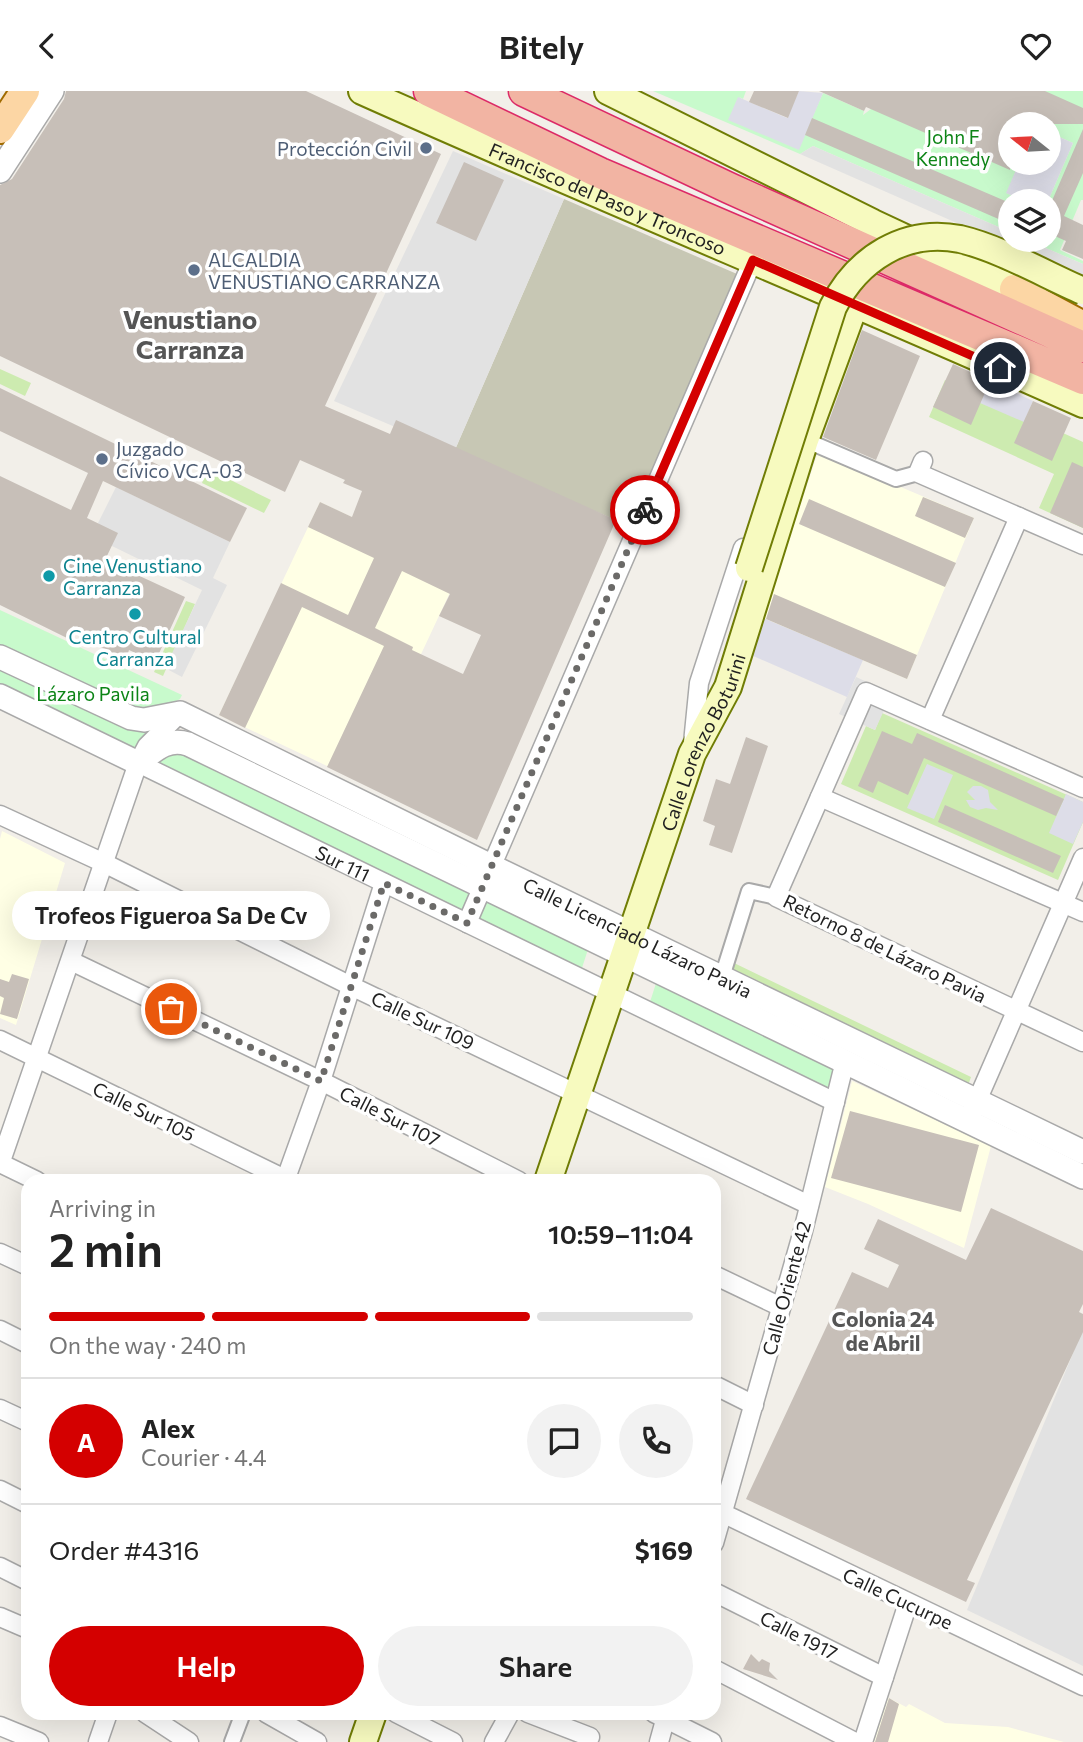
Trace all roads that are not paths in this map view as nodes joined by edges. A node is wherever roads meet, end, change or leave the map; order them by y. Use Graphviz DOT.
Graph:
graph roads {
  1 [pos="25,91"];
  2 [pos="52,91"];
  3 [pos="362,91"];
  4 [pos="429,91"];
  5 [pos="524,91"];
  6 [pos="573,91"];
  7 [pos="608,91"];
  8 [pos="0,129"];
  9 [pos="0,171"];
  10 [pos="600,173"];
  11 [pos="729,188"];
  12 [pos="650,215"];
  13 [pos="753,260"];
  14 [pos="1014,289"];
  15 [pos="1083,291"];
  16 [pos="855,304"];
  17 [pos="1083,313"];
  18 [pos="819,314"];
  19 [pos="1083,326"];
  20 [pos="1083,348"];
  21 [pos="1083,379"];
  22 [pos="1083,404"];
  23 [pos="805,440"];
  24 [pos="921,467"];
  25 [pos="1018,517"];
  26 [pos="1083,545"];
  27 [pos="0,657"];
  28 [pos="0,696"];
  29 [pos="180,713"];
  30 [pos="930,720"];
  31 [pos="692,754"];
  32 [pos="138,763"];
  33 [pos="1083,788"];
  34 [pos="820,797"];
  35 [pos="1,819"];
  36 [pos="1083,858"];
  37 [pos="104,863"];
  38 [pos="487,877"];
  39 [pos="384,883"];
  40 [pos="776,897"];
  41 [pos="1063,903"];
  42 [pos="1083,912"];
  43 [pos="467,923"];
  44 [pos="628,945"];
  45 [pos="72,961"];
  46 [pos="722,977"];
  47 [pos="351,986"];
  48 [pos="610,993"];
  49 [pos="1017,1011"];
  50 [pos="0,1040"];
  51 [pos="1083,1042"];
  52 [pos="37,1059"];
  53 [pos="845,1061"];
  54 [pos="321,1081"];
  55 [pos="577,1093"];
  56 [pos="978,1100"];
  57 [pos="835,1102"];
  58 [pos="968,1123"];
  59 [pos="1083,1152"];
  60 [pos="0,1164"];
  61 [pos="22,1174"];
  62 [pos="273,1174"];
  63 [pos="289,1174"];
  64 [pos="505,1174"];
  65 [pos="550,1174"];
  66 [pos="1083,1177"];
  67 [pos="809,1205"];
  68 [pos="0,1252"];
  69 [pos="21,1262"];
  70 [pos="721,1278"];
  71 [pos="781,1307"];
  72 [pos="0,1330"];
  73 [pos="21,1340"];
  74 [pos="721,1388"];
  75 [pos="754,1405"];
  76 [pos="0,1409"];
  77 [pos="21,1419"];
  78 [pos="0,1490"];
  79 [pos="21,1500"];
  80 [pos="721,1502"];
  81 [pos="721,1512"];
  82 [pos="0,1567"];
  83 [pos="21,1578"];
  84 [pos="721,1596"];
  85 [pos="908,1603"];
  86 [pos="0,1617"];
  87 [pos="21,1626"];
  88 [pos="721,1673"];
  89 [pos="884,1677"];
  90 [pos="1083,1686"];
  91 [pos="106,1720"];
  92 [pos="156,1720"];
  93 [pos="240,1720"];
  94 [pos="278,1720"];
  95 [pos="371,1720"];
  96 [pos="410,1720"];
  97 [pos="506,1720"];
  98 [pos="546,1720"];
  99 [pos="661,1720"];
  100 [pos="671,1720"];
  101 [pos="0,1726"];
  102 [pos="596,1739"];
  103 [pos="39,1742"];
  104 [pos="98,1742"];
  105 [pos="189,1742"];
  106 [pos="232,1742"];
  107 [pos="317,1742"];
  108 [pos="363,1742"];
  109 [pos="453,1742"];
  110 [pos="495,1742"];
  111 [pos="659,1742"];
  112 [pos="712,1742"];
  113 [pos="855,1742"];
  114 [pos="863,1742"];
  1 -- 8 [label="main road"];
  2 -- 9 [label="street"];
  3 -- 12 [label="main road, Francisco del Paso y Troncoso"];
  4 -- 10 [label="highway, Francisco del Paso y Troncoso"];
  5 -- 11 [label="highway"];
  6 -- 11 [label="highway"];
  7 -- 14 [label="main road"];
  10 -- 12 [label="highway"];
  10 -- 21 [label="highway, Francisco del Paso y Troncoso"];
  11 -- 20 [label="highway"];
  12 -- 13 [label="main road, Francisco del Paso y Troncoso"];
  13 -- 16 [label="main road, Francisco del Paso y Troncoso"];
  13 -- 38 [label="street"];
  14 -- 17 [label="main road"];
  14 -- 19 [label="main road"];
  15 -- 31 [label="main road, bridge"];
  16 -- 22 [label="main road, Francisco del Paso y Troncoso"];
  16 -- 23 [label="main road, Calle Lorenzo Boturini"];
  18 -- 31 [label="street"];
  23 -- 24 [label="street"];
  23 -- 31 [label="main road, Calle Lorenzo Boturini"];
  24 -- 25 [label="street"];
  25 -- 26 [label="street"];
  25 -- 30 [label="street"];
  27 -- 29 [label="street"];
  28 -- 32 [label="street, Sur 111"];
  29 -- 32 [label="street"];
  29 -- 38 [label="street, Calle Licenciado Lázaro Pavia"];
  30 -- 33 [label="street"];
  30 -- 34 [label="street, Retorno 8 de Lázaro Pavia"];
  31 -- 44 [label="main road, Calle Lorenzo Boturini"];
  32 -- 37 [label="street"];
  32 -- 38 [label="street, Calle Licenciado Lázaro Pavia"];
  32 -- 39 [label="street, Sur 111"];
  34 -- 40 [label="street, Retorno 8 de Lázaro Pavia"];
  34 -- 41 [label="street"];
  35 -- 37 [label="street, Calle Sur 109"];
  36 -- 41 [label="street"];
  37 -- 45 [label="street"];
  37 -- 47 [label="street, Calle Sur 109"];
  38 -- 43 [label="street"];
  38 -- 44 [label="street, Calle Licenciado Lázaro Pavia"];
  39 -- 43 [label="street, Sur 111"];
  39 -- 47 [label="street"];
  40 -- 46 [label="street"];
  40 -- 49 [label="street, Retorno 8 de Lázaro Pavia"];
  41 -- 42 [label="street"];
  41 -- 49 [label="street"];
  43 -- 48 [label="street, Sur 111"];
  44 -- 46 [label="street, Calle Licenciado Lázaro Pavia"];
  44 -- 48 [label="main road, Calle Lorenzo Boturini"];
  44 -- 53 [label="street, Calle Licenciado Lázaro Pavia"];
  45 -- 52 [label="street"];
  45 -- 54 [label="street, Calle Sur 107"];
  46 -- 56 [label="street, Calle Licenciado Lázaro Pavia"];
  47 -- 54 [label="street"];
  47 -- 55 [label="street, Calle Sur 109"];
  48 -- 55 [label="main road, Calle Lorenzo Boturini"];
  48 -- 57 [label="street, Sur 111"];
  49 -- 51 [label="street, Retorno 8 de Lázaro Pavia"];
  49 -- 56 [label="street"];
  50 -- 52 [label="street, Calle Sur 105"];
  52 -- 60 [label="street"];
  52 -- 62 [label="street, Calle Sur 105"];
  53 -- 57 [label="street, Calle Oriente 42"];
  53 -- 58 [label="street, Calle Licenciado Lázaro Pavia"];
  54 -- 63 [label="street"];
  54 -- 64 [label="street, Calle Sur 107"];
  55 -- 65 [label="main road, Calle Lorenzo Boturini"];
  55 -- 67 [label="street, Calle Sur 109"];
  56 -- 58 [label="street"];
  56 -- 59 [label="street, Calle Licenciado Lázaro Pavia"];
  57 -- 67 [label="street, Calle Oriente 42"];
  58 -- 66 [label="street, Calle Licenciado Lázaro Pavia"];
  60 -- 61 [label="street"];
  67 -- 71 [label="street, Calle Oriente 42"];
  68 -- 69 [label="street"];
  70 -- 71 [label="street"];
  71 -- 75 [label="street, Calle Oriente 42"];
  72 -- 73 [label="street"];
  74 -- 75 [label="street"];
  75 -- 80 [label="street, Calle Oriente 42"];
  76 -- 77 [label="street"];
  78 -- 79 [label="street"];
  81 -- 85 [label="street, Calle Cucurpe"];
  82 -- 83 [label="street"];
  84 -- 89 [label="street, Calle 1917"];
  85 -- 89 [label="street"];
  85 -- 90 [label="street, Calle Cucurpe"];
  86 -- 87 [label="street"];
  88 -- 113 [label="street"];
  89 -- 114 [label="street"];
  91 -- 104 [label="street"];
  92 -- 105 [label="street"];
  93 -- 106 [label="street"];
  94 -- 107 [label="street"];
  95 -- 108 [label="main road"];
  96 -- 109 [label="street"];
  97 -- 110 [label="street"];
  98 -- 102 [label="street"];
  99 -- 111 [label="street"];
  100 -- 112 [label="street"];
  101 -- 103 [label="street"];
}
